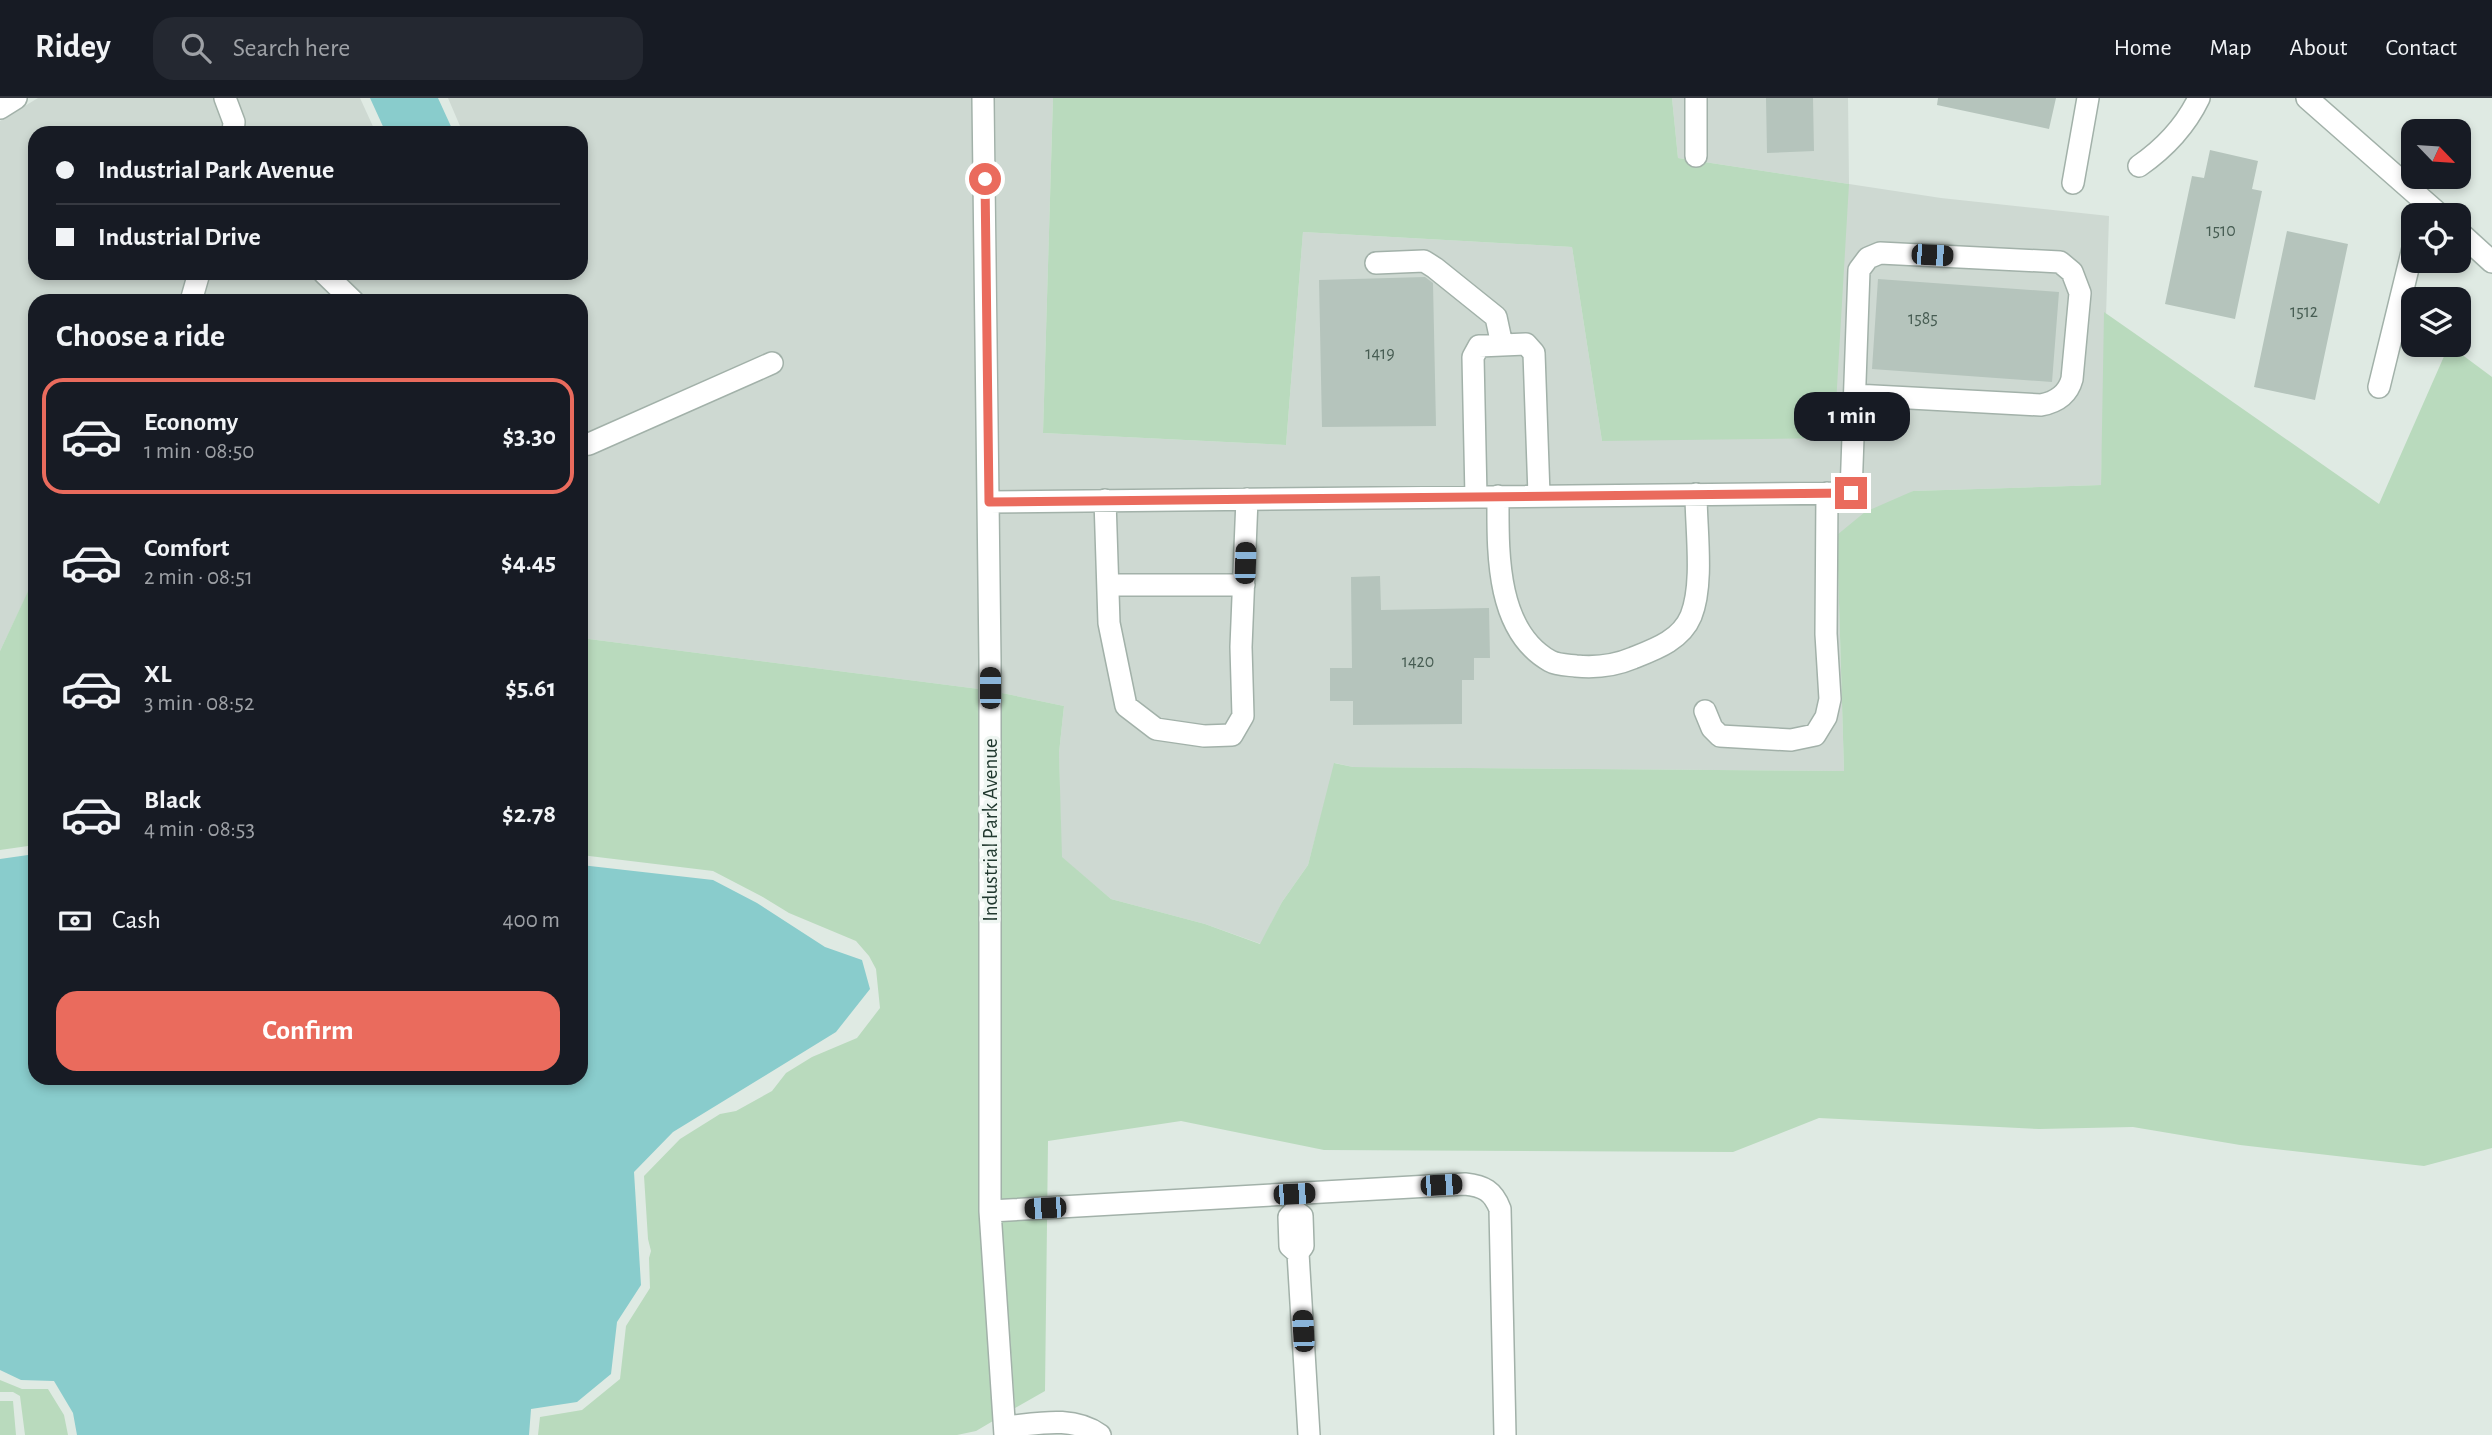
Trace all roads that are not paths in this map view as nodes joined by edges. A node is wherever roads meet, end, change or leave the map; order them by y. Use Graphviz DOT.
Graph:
graph roads {
  1 [pos="16,98"];
  2 [pos="225,98"];
  3 [pos="983,98"];
  4 [pos="1696,98"];
  5 [pos="2088,98"];
  6 [pos="2199,98"];
  7 [pos="2307,98"];
  8 [pos="0,108"];
  9 [pos="234,126"];
  10 [pos="1696,156"];
  11 [pos="2139,166"];
  12 [pos="2073,183"];
  13 [pos="2426,203"];
  14 [pos="2471,243"];
  15 [pos="2492,262"];
  16 [pos="1376,263"];
  17 [pos="2407,273"];
  18 [pos="331,280"];
  19 [pos="346,294"];
  20 [pos="1502,345"];
  21 [pos="772,363"];
  22 [pos="2379,387"];
  23 [pos="1855,395"];
  24 [pos="588,444"];
  25 [pos="1826,493"];
  26 [pos="1696,494"];
  27 [pos="1539,495"];
  28 [pos="1498,496"];
  29 [pos="1476,497"];
  30 [pos="1247,499"];
  31 [pos="1105,500"];
  32 [pos="989,502"];
  33 [pos="1108,584"];
  34 [pos="1244,585"];
  35 [pos="1706,711"];
  36 [pos="1295,1203"];
  37 [pos="990,1211"];
  38 [pos="1005,1431"];
  39 [pos="1100,1435"];
  40 [pos="1309,1435"];
  41 [pos="1505,1435"];
  1 -- 8 [label="street"];
  2 -- 9 [label="street"];
  3 -- 32 [label="street, Industrial Park Avenue"];
  4 -- 10 [label="street"];
  5 -- 12 [label="street"];
  6 -- 11 [label="street"];
  7 -- 13 [label="street"];
  14 -- 15 [label="street"];
  16 -- 20 [label="street"];
  17 -- 22 [label="street"];
  18 -- 19 [label="street"];
  20 -- 27 [label="street"];
  20 -- 29 [label="street"];
  21 -- 24 [label="street"];
  23 -- 23 [label="street"];
  23 -- 25 [label="street"];
  25 -- 26 [label="street"];
  25 -- 35 [label="street"];
  26 -- 27 [label="street"];
  26 -- 28 [label="street"];
  27 -- 28 [label="street"];
  28 -- 29 [label="street"];
  29 -- 30 [label="street"];
  30 -- 31 [label="street"];
  30 -- 34 [label="street"];
  31 -- 32 [label="street"];
  31 -- 33 [label="street"];
  32 -- 37 [label="street, Industrial Park Avenue"];
  33 -- 34 [label="street"];
  33 -- 34 [label="street"];
  36 -- 37 [label="street"];
  36 -- 40 [label="street"];
  36 -- 41 [label="street"];
  37 -- 38 [label="street, Industrial Park Avenue"];
  38 -- 39 [label="street"];
}
